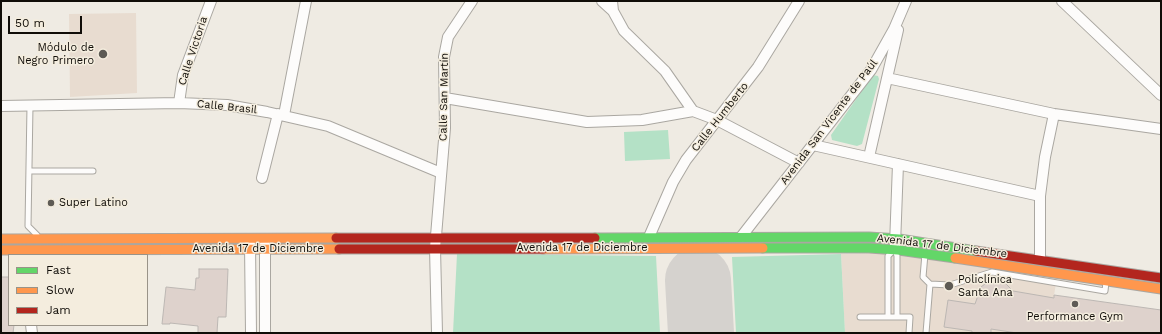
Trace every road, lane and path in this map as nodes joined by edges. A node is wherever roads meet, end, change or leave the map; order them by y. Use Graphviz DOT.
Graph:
graph roads {
  1 [pos="211,1"];
  2 [pos="306,1"];
  3 [pos="472,1"];
  4 [pos="602,1"];
  5 [pos="799,1"];
  6 [pos="1062,1"];
  7 [pos="613,6"];
  8 [pos="904,6"];
  9 [pos="887,78"];
  10 [pos="1161,95"];
  11 [pos="445,98"];
  12 [pos="180,103"];
  13 [pos="1,106"];
  14 [pos="30,106"];
  15 [pos="693,111"];
  16 [pos="1054,114"];
  17 [pos="281,115"];
  18 [pos="717,120"];
  19 [pos="1161,129"];
  20 [pos="813,145"];
  21 [pos="869,157"];
  22 [pos="799,163"];
  23 [pos="898,164"];
  24 [pos="29,171"];
  25 [pos="93,171"];
  26 [pos="441,173"];
  27 [pos="262,178"];
  28 [pos="1040,196"];
  29 [pos="436,237"];
  30 [pos="649,237"];
  31 [pos="741,237"];
  32 [pos="250,238"];
  33 [pos="265,238"];
  34 [pos="895,238"];
  35 [pos="1,239"];
  36 [pos="36,239"];
  37 [pos="435,248"];
  38 [pos="250,249"];
  39 [pos="265,249"];
  40 [pos="894,249"];
  41 [pos="1,250"];
  42 [pos="31,252"];
  43 [pos="925,253"];
  44 [pos="1040,259"];
  45 [pos="1161,278"];
  46 [pos="1106,281"];
  47 [pos="930,284"];
  48 [pos="1161,289"];
  49 [pos="860,317"];
  50 [pos="888,317"];
  51 [pos="897,317"];
  52 [pos="251,333"];
  53 [pos="265,333"];
  54 [pos="437,333"];
  55 [pos="909,333"];
  56 [pos="926,333"];
  1 -- 12 [label="street, Calle Victoria"];
  2 -- 17 [label="street"];
  3 -- 11 [label="street, Calle San Martín"];
  4 -- 7 [label="street"];
  5 -- 18 [label="street, Calle Humberto"];
  6 -- 10 [label="street"];
  7 -- 15 [label="street"];
  8 -- 9 [label="street"];
  8 -- 20 [label="street, Avenida San Vicente de Paúl"];
  9 -- 16 [label="street"];
  9 -- 21 [label="street"];
  11 -- 15 [label="street"];
  11 -- 26 [label="street, Calle San Martín"];
  12 -- 14 [label="street, Calle Brasil"];
  12 -- 17 [label="street, Calle Brasil"];
  13 -- 14 [label="street, Calle Brasil"];
  14 -- 24 [label="lane"];
  15 -- 18 [label="street"];
  16 -- 19 [label="street"];
  16 -- 28 [label="street"];
  17 -- 26 [label="street, Calle Brasil"];
  17 -- 27 [label="street"];
  18 -- 22 [label="street"];
  18 -- 30 [label="street, Calle Humberto"];
  20 -- 21 [label="street"];
  20 -- 22 [label="street, Avenida San Vicente de Paúl"];
  21 -- 23 [label="street"];
  22 -- 31 [label="street, Avenida San Vicente de Paúl"];
  23 -- 28 [label="street"];
  23 -- 34 [label="street"];
  24 -- 25 [label="lane"];
  24 -- 36 [label="lane"];
  26 -- 29 [label="street, Calle San Martín"];
  28 -- 44 [label="street"];
  29 -- 30 [label="street, Avenida 17 de Diciembre"];
  29 -- 33 [label="street, Avenida 17 de Diciembre"];
  29 -- 37 [label="street, Calle San Martín"];
  30 -- 31 [label="street, Avenida 17 de Diciembre"];
  31 -- 34 [label="street, Avenida 17 de Diciembre"];
  32 -- 33 [label="street, Avenida 17 de Diciembre"];
  32 -- 36 [label="street, Avenida 17 de Diciembre"];
  32 -- 38 [label="street"];
  33 -- 39 [label="street"];
  34 -- 40 [label="street"];
  34 -- 44 [label="street, Avenida 17 de Diciembre"];
  35 -- 36 [label="street, Avenida 17 de Diciembre"];
  36 -- 42 [label="street"];
  37 -- 39 [label="street, Avenida 17 de Diciembre"];
  37 -- 40 [label="street, Avenida 17 de Diciembre"];
  37 -- 54 [label="street, Calle San Martín"];
  38 -- 39 [label="street, Avenida 17 de Diciembre"];
  38 -- 42 [label="street, Avenida 17 de Diciembre"];
  38 -- 52 [label="street"];
  39 -- 53 [label="street"];
  40 -- 43 [label="street, Avenida 17 de Diciembre"];
  40 -- 50 [label="lane"];
  40 -- 51 [label="lane"];
  41 -- 42 [label="street, Avenida 17 de Diciembre"];
  43 -- 46 [label="street, Avenida 17 de Diciembre"];
  43 -- 47 [label="lane"];
  44 -- 45 [label="street, Avenida 17 de Diciembre"];
  46 -- 47 [label="lane"];
  46 -- 48 [label="street, Avenida 17 de Diciembre"];
  47 -- 56 [label="lane"];
  49 -- 50 [label="lane"];
  50 -- 51 [label="lane"];
  51 -- 55 [label="lane"];
}
